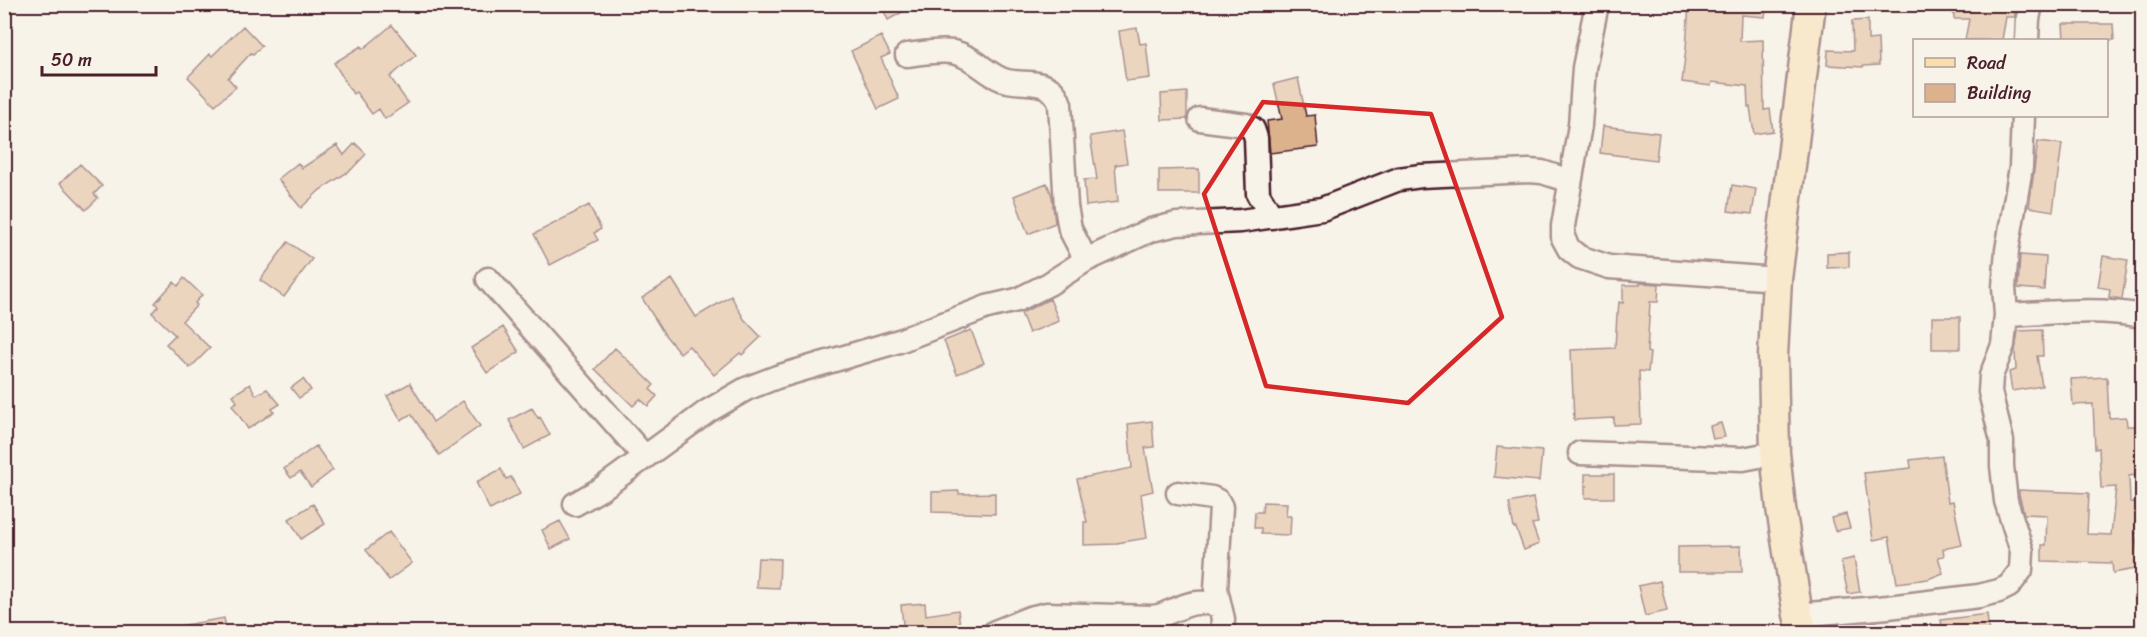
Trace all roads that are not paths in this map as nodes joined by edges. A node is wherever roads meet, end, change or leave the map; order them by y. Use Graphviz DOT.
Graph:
graph roads {
  1 [pos="1597,4"];
  2 [pos="1811,4"];
  3 [pos="2031,4"];
  4 [pos="2027,39"];
  5 [pos="906,55"];
  6 [pos="2023,117"];
  7 [pos="1200,119"];
  8 [pos="1570,181"];
  9 [pos="1272,217"];
  10 [pos="1086,260"];
  11 [pos="488,279"];
  12 [pos="1777,279"];
  13 [pos="2006,315"];
  14 [pos="2142,316"];
  15 [pos="1580,453"];
  16 [pos="1775,453"];
  17 [pos="645,457"];
  18 [pos="1178,493"];
  19 [pos="574,504"];
  20 [pos="1219,606"];
  21 [pos="1800,624"];
  22 [pos="994,633"];
  23 [pos="1222,633"];
  1 -- 8 [label="street"];
  2 -- 12 [label="main road"];
  3 -- 4 [label="street"];
  5 -- 10 [label="street"];
  6 -- 13 [label="street"];
  7 -- 9 [label="street"];
  8 -- 9 [label="street"];
  8 -- 12 [label="street"];
  9 -- 10 [label="street"];
  10 -- 17 [label="street"];
  11 -- 17 [label="street"];
  12 -- 16 [label="main road"];
  13 -- 14 [label="street"];
  13 -- 21 [label="street"];
  15 -- 16 [label="street"];
  16 -- 21 [label="main road"];
  17 -- 19 [label="street"];
  18 -- 20 [label="street"];
  20 -- 22 [label="street"];
  20 -- 23 [label="street"];
}
